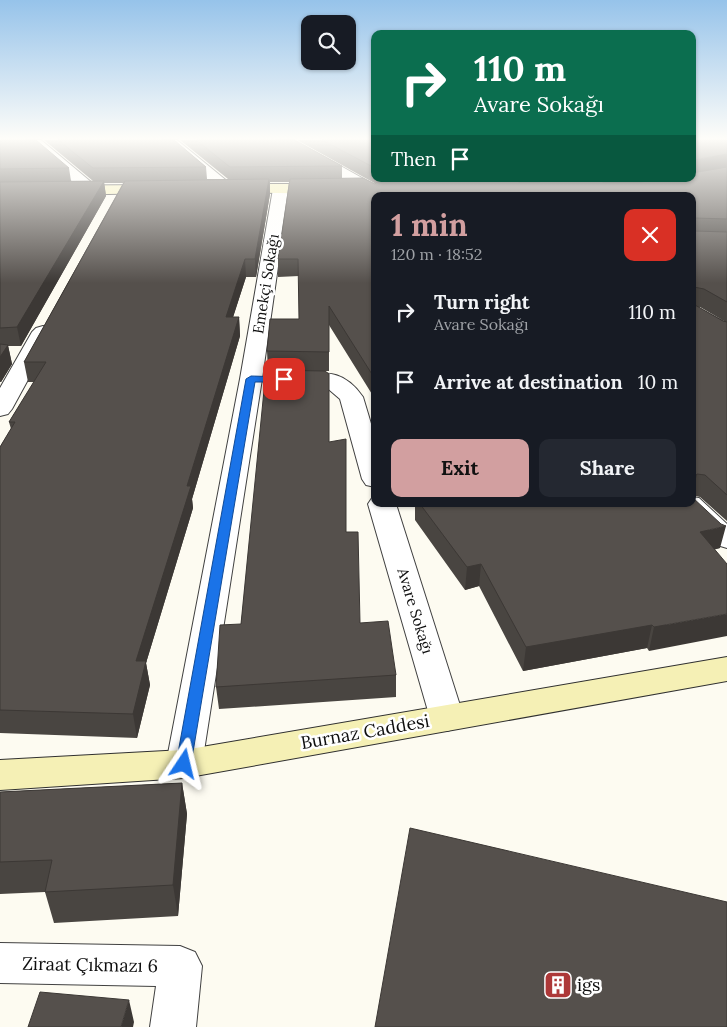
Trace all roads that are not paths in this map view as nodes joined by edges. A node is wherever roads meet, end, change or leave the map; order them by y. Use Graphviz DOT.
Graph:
graph roads {
  1 [pos="89,188"];
  2 [pos="369,188"];
  3 [pos="208,189"];
  4 [pos="227,189"];
  5 [pos="281,189"];
  6 [pos="91,190"];
  7 [pos="120,190"];
  8 [pos="169,190"];
  9 [pos="0,191"];
  10 [pos="376,192"];
  11 [pos="109,210"];
  12 [pos="54,312"];
  13 [pos="8,355"];
  14 [pos="30,355"];
  15 [pos="251,379"];
  16 [pos="0,409"];
  17 [pos="371,466"];
  18 [pos="383,507"];
  19 [pos="692,507"];
  20 [pos="727,539"];
  21 [pos="727,669"];
  22 [pos="447,718"];
  23 [pos="184,764"];
  24 [pos="0,775"];
  25 [pos="0,963"];
  26 [pos="173,1027"];
  1 -- 6 [label="street"];
  2 -- 5 [label="main road"];
  2 -- 10 [label="street"];
  3 -- 4 [label="main road"];
  4 -- 5 [label="main road"];
  5 -- 15 [label="street, Emekçi Sokağı"];
  6 -- 7 [label="main road"];
  6 -- 9 [label="main road"];
  7 -- 8 [label="main road"];
  7 -- 11 [label="street"];
  12 -- 14 [label="street"];
  13 -- 14 [label="street"];
  14 -- 16 [label="street"];
  15 -- 17 [label="street"];
  15 -- 23 [label="street, Emekçi Sokağı"];
  18 -- 22 [label="street, Avare Sokağı"];
  19 -- 20 [label="street"];
  21 -- 22 [label="main road, Burnaz Caddesi"];
  22 -- 23 [label="main road, Burnaz Caddesi"];
  23 -- 24 [label="main road, Burnaz Caddesi"];
  25 -- 26 [label="street, Ziraat Çıkmazı 6"];
}
